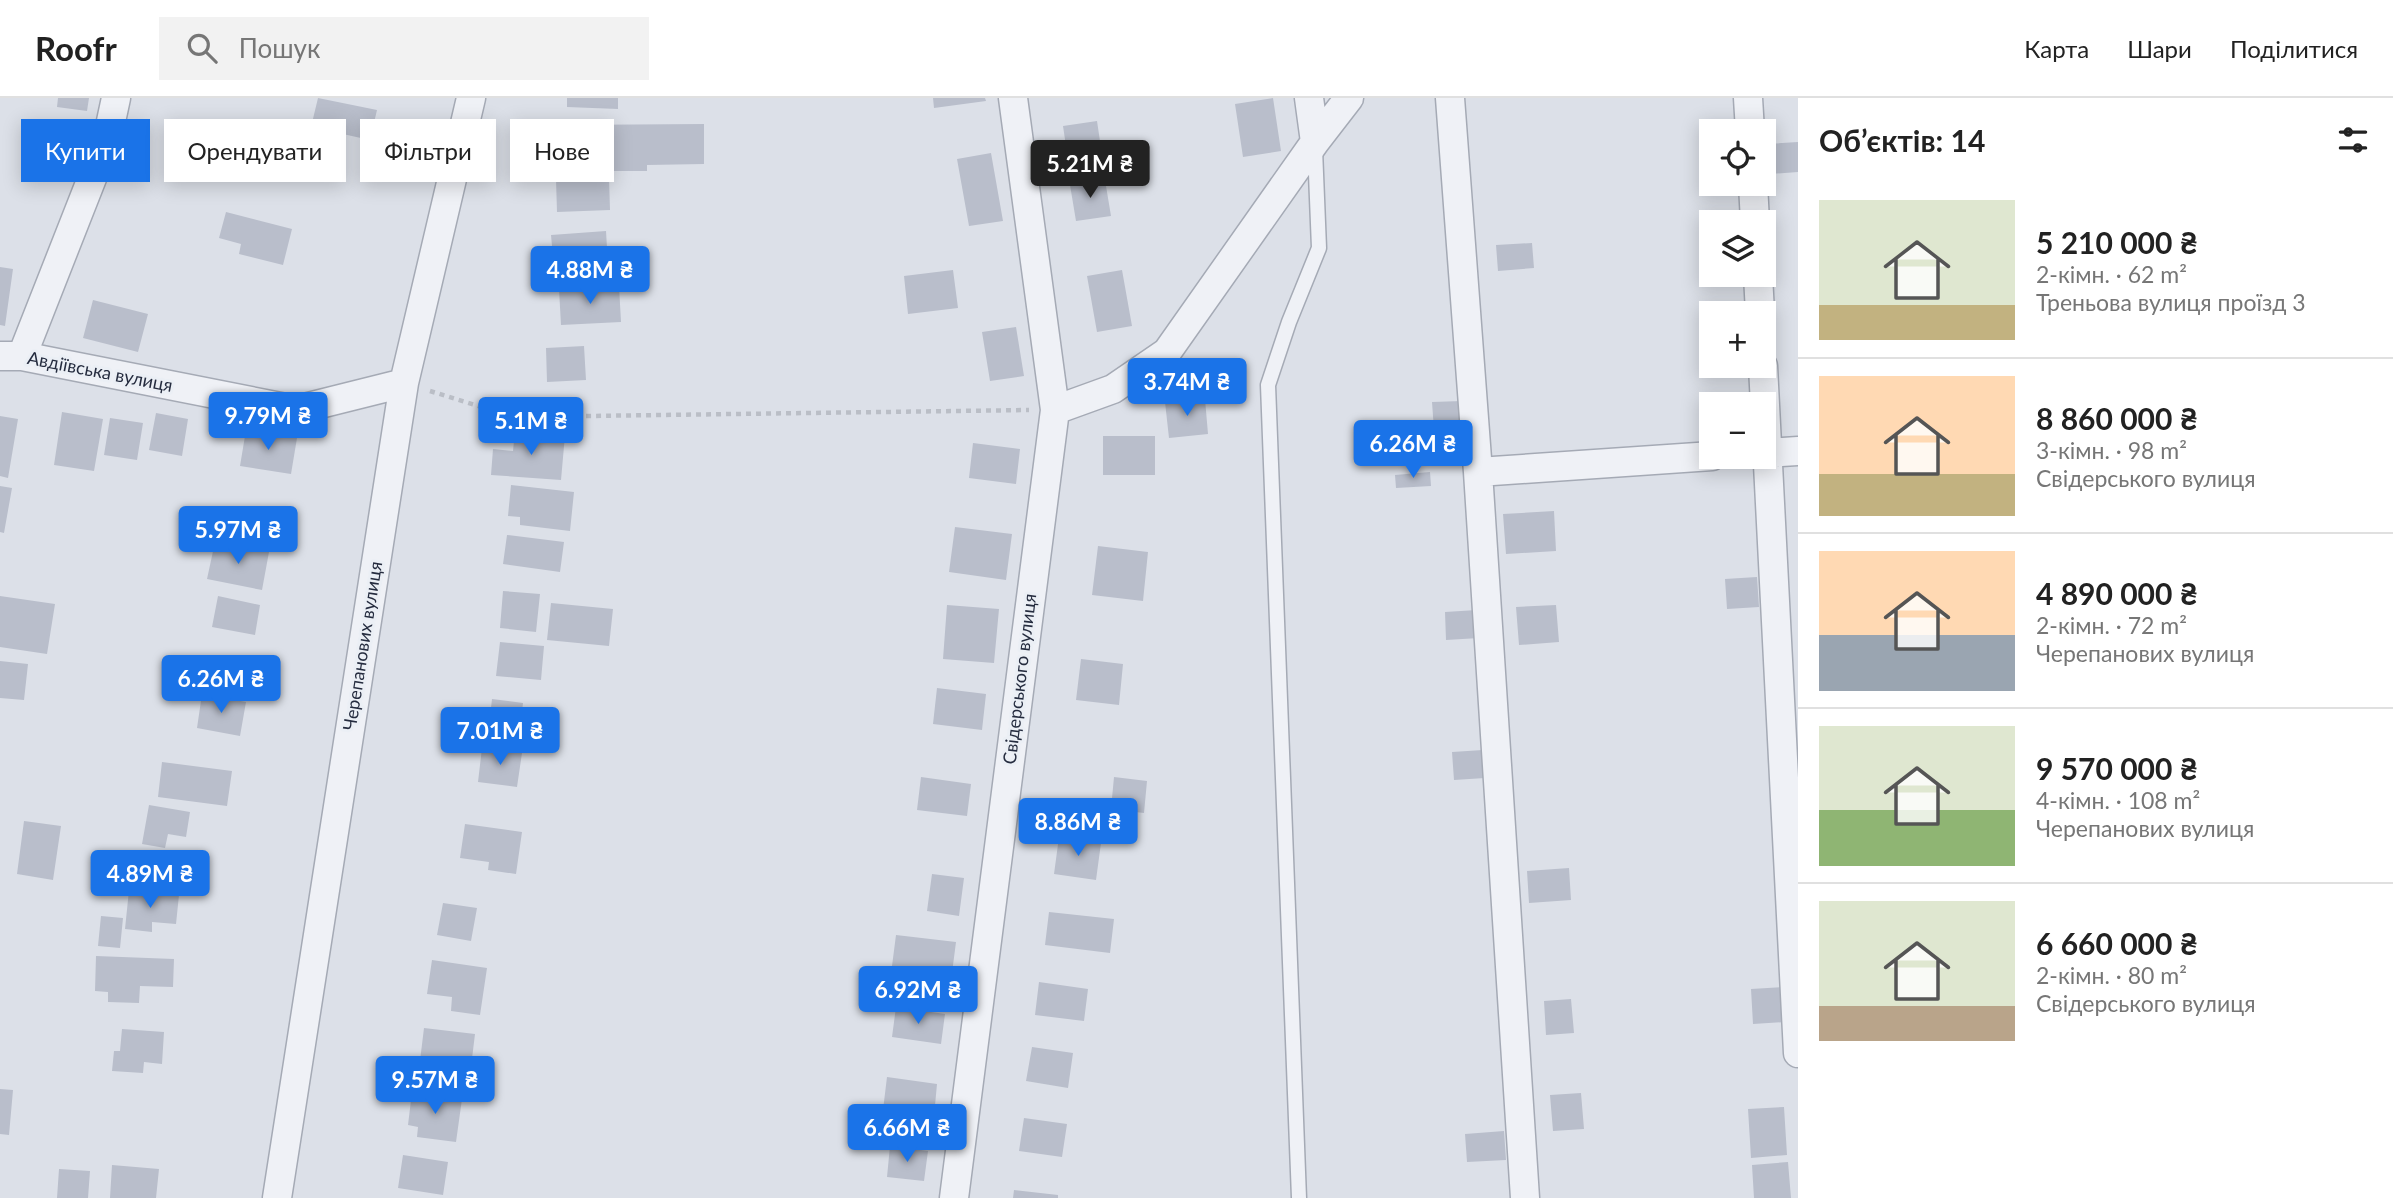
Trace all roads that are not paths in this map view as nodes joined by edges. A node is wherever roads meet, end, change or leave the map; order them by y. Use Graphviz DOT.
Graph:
graph roads {
  1 [pos="116,98"];
  2 [pos="471,98"];
  3 [pos="1013,98"];
  4 [pos="1309,98"];
  5 [pos="1349,98"];
  6 [pos="1450,98"];
  7 [pos="1748,98"];
  8 [pos="1749,119"];
  9 [pos="1315,142"];
  10 [pos="11,356"];
  11 [pos="404,383"];
  12 [pos="1055,410"];
  13 [pos="1798,451"];
  14 [pos="1776,452"];
  15 [pos="1699,457"];
  16 [pos="1767,469"];
  17 [pos="1478,472"];
  18 [pos="1798,1054"];
  19 [pos="277,1198"];
  20 [pos="954,1198"];
  21 [pos="1299,1198"];
  22 [pos="1525,1198"];
  1 -- 10 [label="street"];
  2 -- 11 [label="street, Черепанових вулиця"];
  3 -- 12 [label="street, Свiдерського вулиця"];
  4 -- 9 [label="street"];
  5 -- 9 [label="street"];
  6 -- 17 [label="street"];
  7 -- 8 [label="street"];
  9 -- 12 [label="street"];
  9 -- 21 [label="lane"];
  10 -- 11 [label="street, Авдіївська вулиця"];
  11 -- 19 [label="street, Черепанових вулиця"];
  12 -- 20 [label="street, Свiдерського вулиця"];
  13 -- 14 [label="street"];
  15 -- 17 [label="street"];
  16 -- 18 [label="street"];
  17 -- 22 [label="street"];
}
